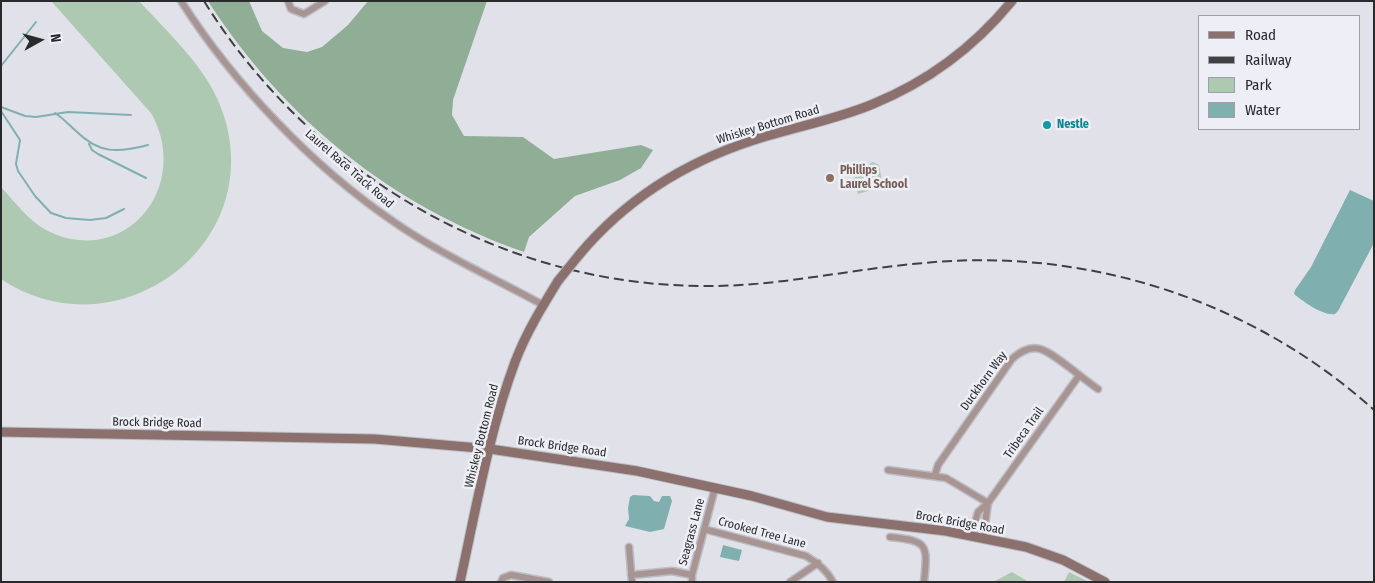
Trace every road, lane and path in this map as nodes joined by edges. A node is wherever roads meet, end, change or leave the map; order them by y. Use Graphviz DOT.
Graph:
graph roads {
  1 [pos="181,1"];
  2 [pos="288,1"];
  3 [pos="325,1"];
  4 [pos="1012,1"];
  5 [pos="543,305"];
  6 [pos="1078,377"];
  7 [pos="1098,389"];
  8 [pos="1,432"];
  9 [pos="490,449"];
  10 [pos="888,470"];
  11 [pos="934,475"];
  12 [pos="715,488"];
  13 [pos="988,503"];
  14 [pos="921,528"];
  15 [pos="704,529"];
  16 [pos="890,537"];
  17 [pos="971,537"];
  18 [pos="983,539"];
  19 [pos="919,542"];
  20 [pos="629,547"];
  21 [pos="818,563"];
  22 [pos="632,578"];
  23 [pos="692,578"];
  24 [pos="460,582"];
  25 [pos="501,582"];
  26 [pos="549,582"];
  27 [pos="790,582"];
  28 [pos="833,582"];
  29 [pos="924,582"];
  30 [pos="1105,582"];
  1 -- 5 [label="street, Laurel Race Track Road"];
  2 -- 3 [label="street"];
  4 -- 5 [label="street, Whiskey Bottom Road, bridge"];
  5 -- 9 [label="street, Whiskey Bottom Road"];
  6 -- 7 [label="street, Duckhorn Way"];
  6 -- 11 [label="street, Duckhorn Way"];
  6 -- 13 [label="street, Tribeca Trail"];
  8 -- 9 [label="street, Brock Bridge Road"];
  9 -- 12 [label="street, Brock Bridge Road"];
  9 -- 24 [label="street, Whiskey Bottom Road"];
  10 -- 11 [label="street"];
  11 -- 13 [label="street"];
  12 -- 14 [label="street, Brock Bridge Road"];
  12 -- 15 [label="street, Seagrass Lane"];
  13 -- 17 [label="street, Tribeca Trail"];
  13 -- 18 [label="street, Tribeca Trail"];
  14 -- 17 [label="street, Brock Bridge Road"];
  14 -- 19 [label="street"];
  15 -- 21 [label="street, Crooked Tree Lane"];
  15 -- 23 [label="street, Seagrass Lane"];
  16 -- 19 [label="street"];
  17 -- 18 [label="street, Brock Bridge Road"];
  18 -- 30 [label="street, Brock Bridge Road"];
  19 -- 29 [label="street"];
  20 -- 22 [label="street"];
  21 -- 27 [label="street"];
  21 -- 28 [label="street, Crooked Tree Lane"];
  22 -- 23 [label="street"];
  25 -- 26 [label="street"];
}
